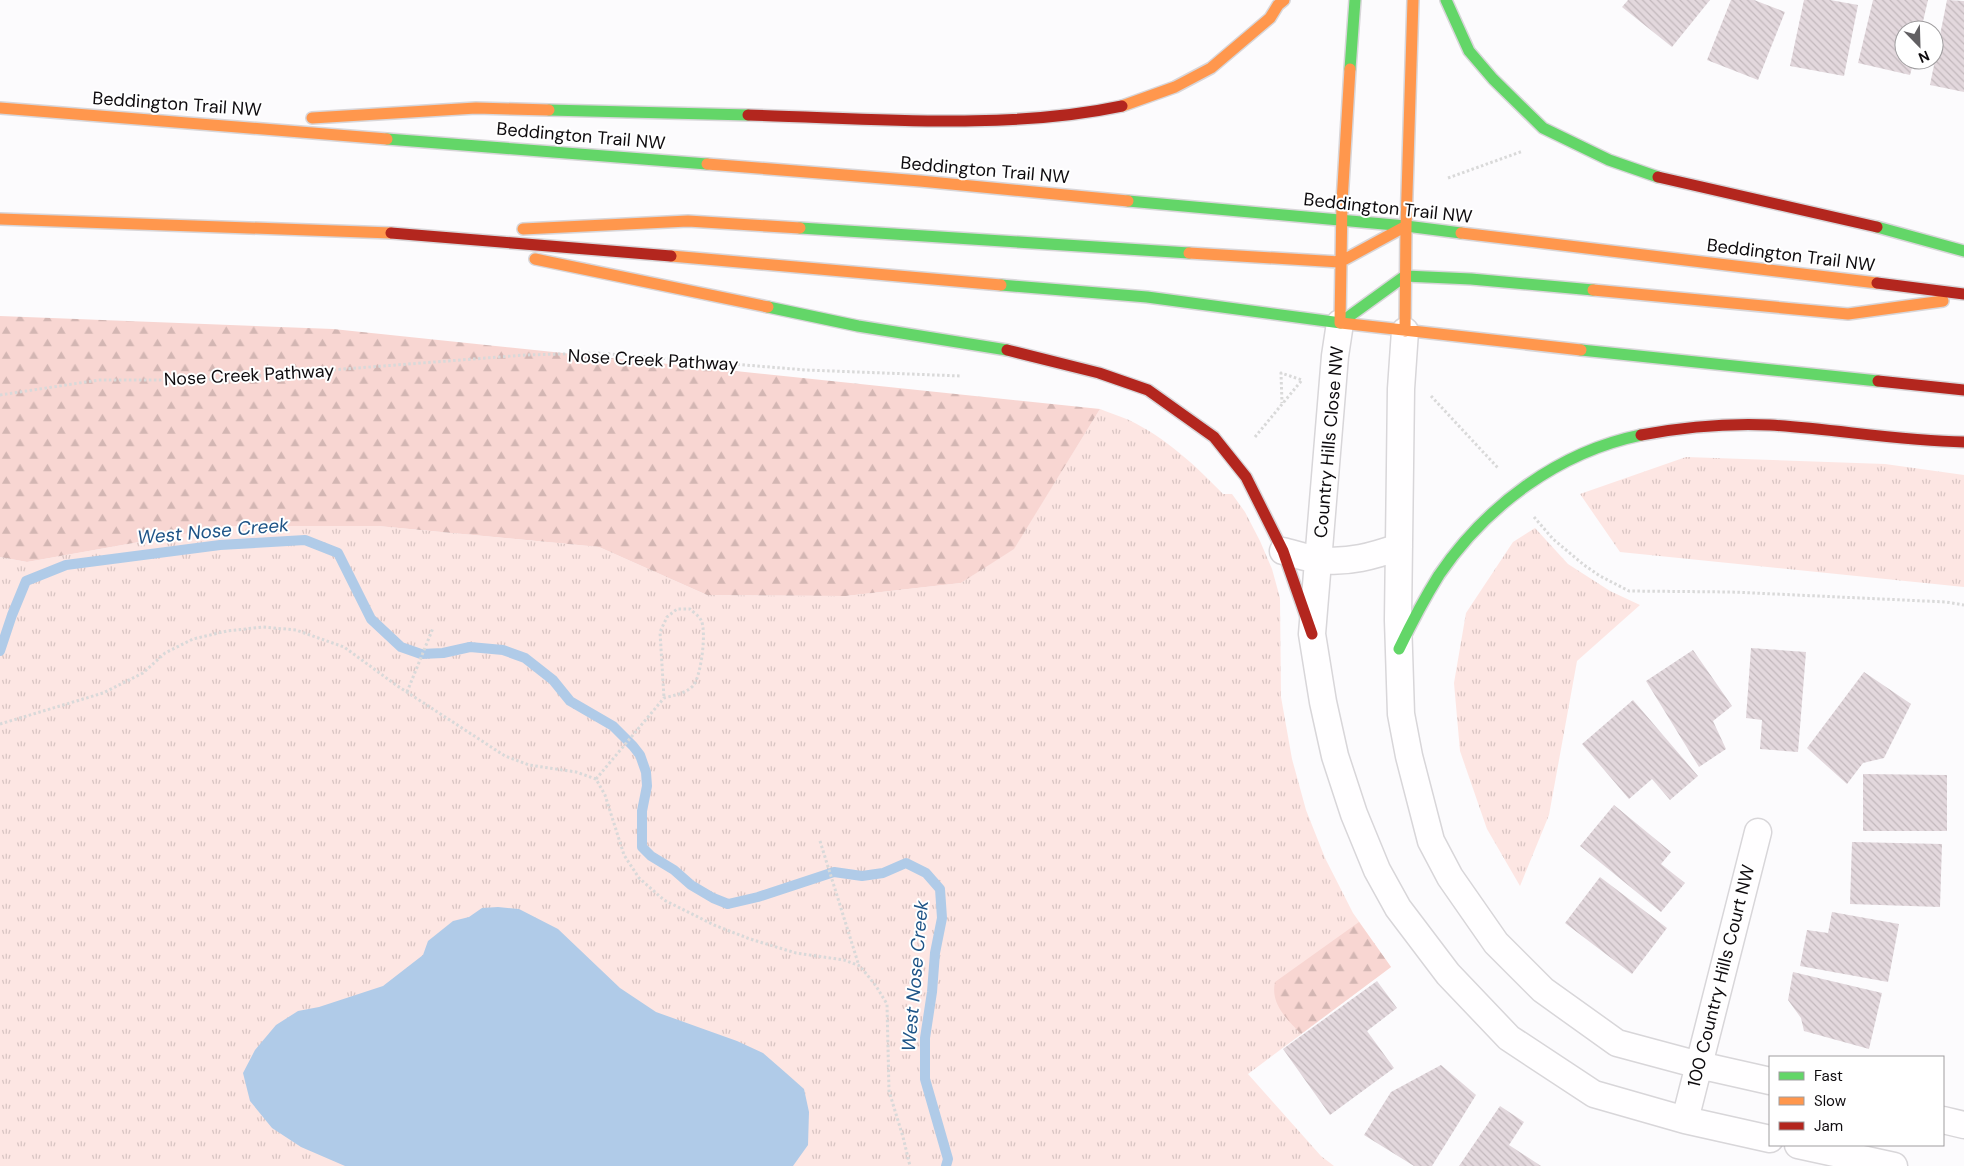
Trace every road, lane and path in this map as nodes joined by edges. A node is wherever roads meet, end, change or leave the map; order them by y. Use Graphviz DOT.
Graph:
graph roads {
  1 [pos="1284,0"];
  2 [pos="1355,0"];
  3 [pos="1413,0"];
  4 [pos="1446,0"];
  5 [pos="0,108"];
  6 [pos="214,124"];
  7 [pos="1530,149"];
  8 [pos="1448,178"];
  9 [pos="0,219"];
  10 [pos="1341,221"];
  11 [pos="1406,226"];
  12 [pos="411,234"];
  13 [pos="1964,251"];
  14 [pos="508,254"];
  15 [pos="528,258"];
  16 [pos="1340,262"];
  17 [pos="1405,276"];
  18 [pos="1964,296"];
  19 [pos="1340,323"];
  20 [pos="1405,331"];
  21 [pos="962,376"];
  22 [pos="1964,390"];
  23 [pos="1427,392"];
  24 [pos="0,395"];
  25 [pos="1282,403"];
  26 [pos="1252,440"];
  27 [pos="1964,442"];
  28 [pos="1501,471"];
  29 [pos="1530,511"];
  30 [pos="1399,547"];
  31 [pos="1283,552"];
  32 [pos="1320,560"];
  33 [pos="1964,604"];
  34 [pos="433,628"];
  35 [pos="1312,634"];
  36 [pos="1399,649"];
  37 [pos="407,692"];
  38 [pos="664,698"];
  39 [pos="0,724"];
  40 [pos="596,779"];
  41 [pos="1758,832"];
  42 [pos="820,840"];
  43 [pos="860,966"];
  44 [pos="1700,1066"];
  45 [pos="1769,1081"];
  46 [pos="1684,1120"];
  47 [pos="1944,1120"];
  48 [pos="1964,1125"];
  49 [pos="1769,1139"];
  50 [pos="1803,1146"];
  51 [pos="910,1166"];
  52 [pos="1894,1166"];
  1 -- 6 [label="main road"];
  2 -- 10 [label="main road"];
  3 -- 11 [label="main road"];
  4 -- 13 [label="main road"];
  5 -- 6 [label="main road, Beddington Trail NW"];
  6 -- 10 [label="main road, Beddington Trail NW"];
  7 -- 8 [label="path"];
  9 -- 12 [label="main road"];
  10 -- 11 [label="main road, Beddington Trail NW"];
  10 -- 16 [label="main road"];
  11 -- 16 [label="main road"];
  11 -- 17 [label="main road"];
  11 -- 18 [label="main road, Beddington Trail NW"];
  12 -- 14 [label="main road"];
  12 -- 16 [label="main road"];
  12 -- 19 [label="main road"];
  15 -- 31 [label="main road"];
  16 -- 19 [label="main road"];
  17 -- 18 [label="main road"];
  17 -- 19 [label="main road"];
  17 -- 20 [label="main road"];
  19 -- 20 [label="main road"];
  19 -- 32 [label="street, Country Hills Close NW"];
  20 -- 22 [label="main road"];
  20 -- 30 [label="street"];
  21 -- 24 [label="path, Nose Creek Pathway"];
  23 -- 28 [label="path"];
  25 -- 25 [label="path"];
  25 -- 26 [label="path"];
  27 -- 36 [label="main road"];
  29 -- 33 [label="path"];
  30 -- 32 [label="street, Country Hills Close NW"];
  30 -- 36 [label="street"];
  31 -- 32 [label="street, Country Hills Close NW"];
  31 -- 35 [label="main road"];
  32 -- 35 [label="street, Country Hills Close NW"];
  34 -- 37 [label="path"];
  35 -- 46 [label="street, Country Hills Close NW"];
  36 -- 44 [label="street"];
  37 -- 39 [label="path"];
  37 -- 40 [label="path"];
  38 -- 38 [label="path"];
  38 -- 40 [label="path"];
  40 -- 43 [label="path"];
  41 -- 44 [label="street, 100 Country Hills Court NW"];
  42 -- 43 [label="path"];
  43 -- 51 [label="path"];
  44 -- 45 [label="street"];
  44 -- 46 [label="street, 100 Country Hills Court NW"];
  46 -- 49 [label="street, Country Hills Close NW"];
  47 -- 48 [label="street"];
  50 -- 52 [label="street"];
}
